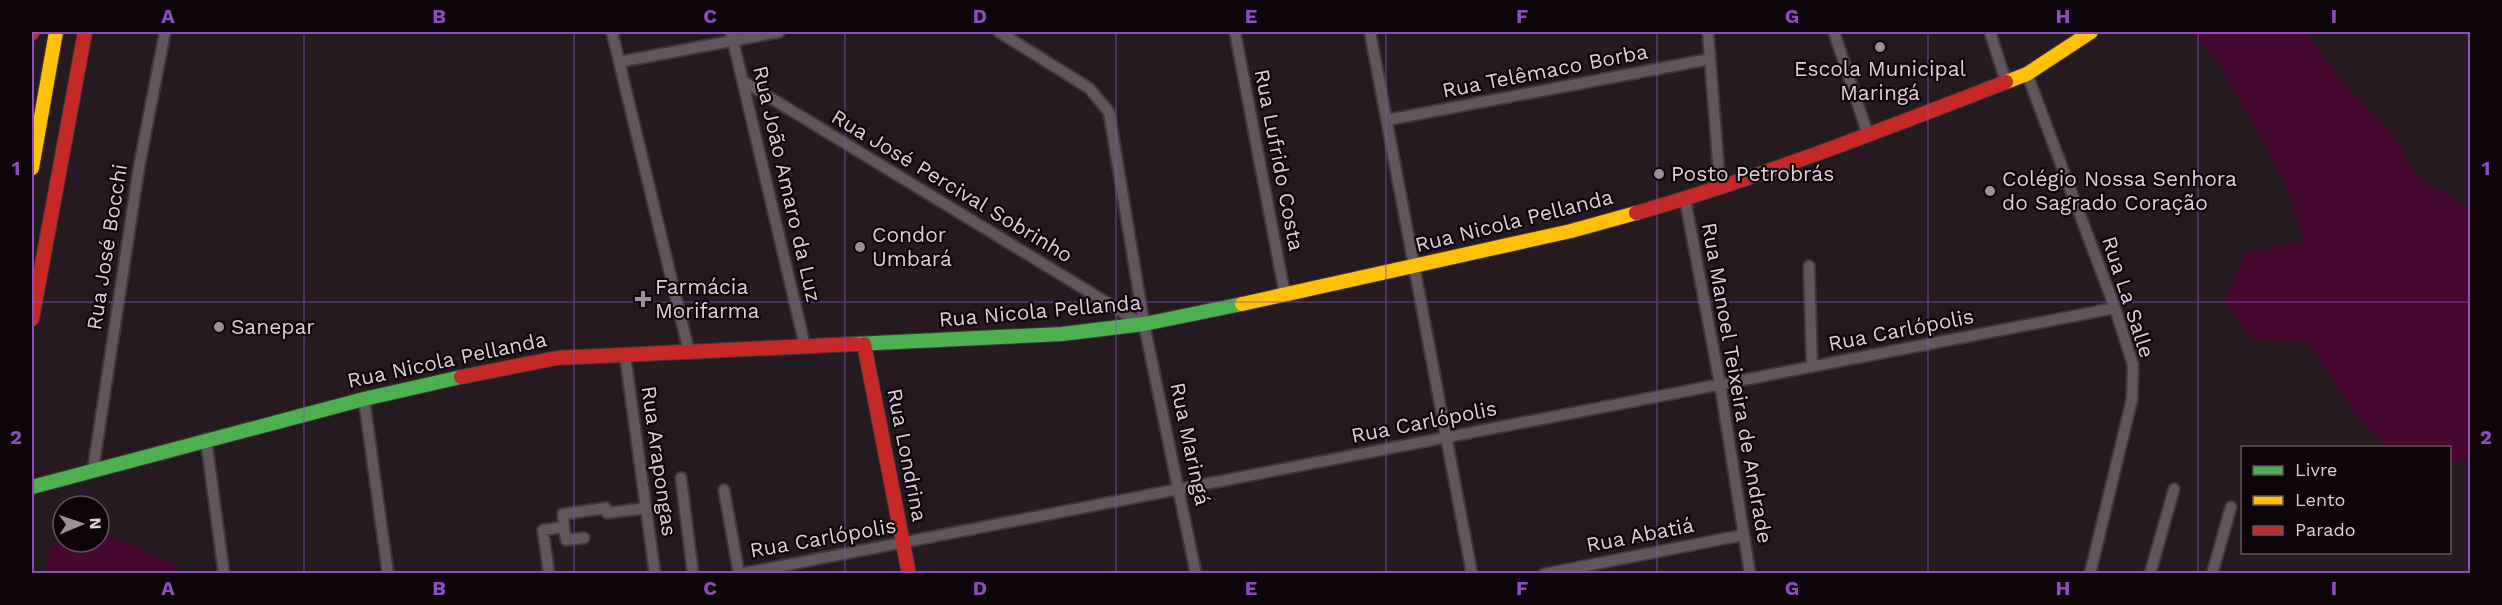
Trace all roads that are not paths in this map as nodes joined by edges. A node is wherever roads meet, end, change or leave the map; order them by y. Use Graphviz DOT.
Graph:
graph roads {
  1 [pos="56,32"];
  2 [pos="85,32"];
  3 [pos="165,32"];
  4 [pos="612,32"];
  5 [pos="779,32"];
  6 [pos="999,32"];
  7 [pos="1235,32"];
  8 [pos="1370,32"];
  9 [pos="1708,32"];
  10 [pos="1834,32"];
  11 [pos="1990,32"];
  12 [pos="2091,32"];
  13 [pos="732,36"];
  14 [pos="1710,59"];
  15 [pos="620,63"];
  16 [pos="2027,74"];
  17 [pos="743,81"];
  18 [pos="2006,82"];
  19 [pos="1387,120"];
  20 [pos="1868,135"];
  21 [pos="32,168"];
  22 [pos="1720,187"];
  23 [pos="1684,199"];
  24 [pos="1809,266"];
  25 [pos="1415,267"];
  26 [pos="1285,295"];
  27 [pos="2115,308"];
  28 [pos="32,320"];
  29 [pos="1143,324"];
  30 [pos="864,344"];
  31 [pos="805,346"];
  32 [pos="689,352"];
  33 [pos="625,355"];
  34 [pos="1812,367"];
  35 [pos="1720,384"];
  36 [pos="364,399"];
  37 [pos="1446,437"];
  38 [pos="206,439"];
  39 [pos="93,470"];
  40 [pos="681,478"];
  41 [pos="33,486"];
  42 [pos="1180,488"];
  43 [pos="2174,489"];
  44 [pos="724,490"];
  45 [pos="2231,507"];
  46 [pos="646,508"];
  47 [pos="564,527"];
  48 [pos="1743,535"];
  49 [pos="584,538"];
  50 [pos="903,543"];
  51 [pos="224,573"];
  52 [pos="388,573"];
  53 [pos="549,573"];
  54 [pos="655,573"];
  55 [pos="693,573"];
  56 [pos="740,573"];
  57 [pos="909,573"];
  58 [pos="1196,573"];
  59 [pos="1472,573"];
  60 [pos="1544,573"];
  61 [pos="1750,573"];
  62 [pos="2090,573"];
  63 [pos="2150,573"];
  64 [pos="2212,573"];
  1 -- 21 [label="main road"];
  2 -- 28 [label="main road"];
  3 -- 39 [label="street, Rua José Bocchi"];
  4 -- 15 [label="street"];
  5 -- 13 [label="street"];
  6 -- 29 [label="street, Rua Maringá"];
  7 -- 26 [label="street, Rua Lufrido Costa"];
  8 -- 19 [label="street"];
  9 -- 14 [label="street"];
  10 -- 20 [label="street"];
  11 -- 18 [label="street"];
  12 -- 16 [label="main road, Rua Nicola Pellanda"];
  13 -- 15 [label="street"];
  13 -- 17 [label="street, Rua João Amaro da Luz"];
  14 -- 19 [label="street, Rua Telêmaco Borba"];
  14 -- 22 [label="street"];
  15 -- 32 [label="street"];
  16 -- 18 [label="main road, Rua Nicola Pellanda"];
  16 -- 27 [label="street, Rua La Salle"];
  17 -- 29 [label="street, Rua José Percival Sobrinho"];
  17 -- 31 [label="street, Rua João Amaro da Luz"];
  18 -- 20 [label="main road, Rua Nicola Pellanda"];
  19 -- 25 [label="street"];
  20 -- 22 [label="main road, Rua Nicola Pellanda"];
  22 -- 23 [label="main road, Rua Nicola Pellanda"];
  23 -- 25 [label="main road, Rua Nicola Pellanda"];
  23 -- 35 [label="street, Rua Manoel Teixeira de Andrade"];
  24 -- 34 [label="street"];
  25 -- 26 [label="main road, Rua Nicola Pellanda"];
  25 -- 37 [label="street"];
  26 -- 29 [label="main road, Rua Nicola Pellanda"];
  27 -- 34 [label="street, Rua Carlópolis"];
  27 -- 62 [label="street, Rua La Salle"];
  29 -- 30 [label="main road, Rua Nicola Pellanda"];
  29 -- 42 [label="street, Rua Maringá"];
  30 -- 31 [label="main road, Rua Nicola Pellanda"];
  30 -- 50 [label="main road, Rua Londrina"];
  31 -- 32 [label="main road, Rua Nicola Pellanda"];
  32 -- 33 [label="main road, Rua Nicola Pellanda"];
  33 -- 36 [label="main road, Rua Nicola Pellanda"];
  33 -- 46 [label="street, Rua Arapongas"];
  34 -- 35 [label="street, Rua Carlópolis"];
  35 -- 37 [label="street, Rua Carlópolis"];
  35 -- 48 [label="street, Rua Manoel Teixeira de Andrade"];
  36 -- 38 [label="main road, Rua Nicola Pellanda"];
  36 -- 52 [label="street"];
  37 -- 42 [label="street, Rua Carlópolis"];
  37 -- 59 [label="street"];
  38 -- 39 [label="main road, Rua Nicola Pellanda"];
  38 -- 51 [label="street"];
  39 -- 41 [label="main road, Rua Nicola Pellanda"];
  40 -- 55 [label="street"];
  42 -- 50 [label="street, Rua Carlópolis"];
  42 -- 58 [label="street, Rua Maringá"];
  43 -- 63 [label="street"];
  44 -- 56 [label="street"];
  45 -- 64 [label="street"];
  46 -- 47 [label="street"];
  46 -- 54 [label="street, Rua Arapongas"];
  47 -- 49 [label="street"];
  47 -- 53 [label="street"];
  48 -- 60 [label="street, Rua Abatiá"];
  48 -- 61 [label="street, Rua Manoel Teixeira de Andrade"];
  50 -- 56 [label="street, Rua Carlópolis"];
  50 -- 57 [label="main road, Rua Londrina"];
}
